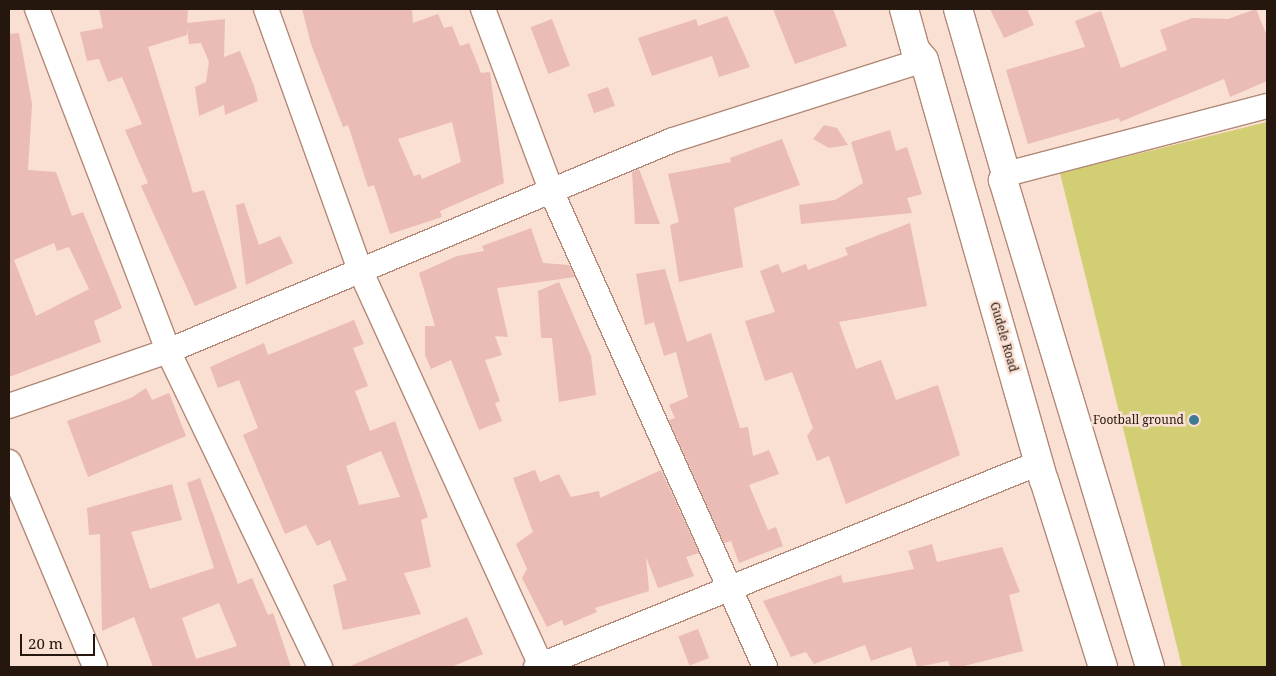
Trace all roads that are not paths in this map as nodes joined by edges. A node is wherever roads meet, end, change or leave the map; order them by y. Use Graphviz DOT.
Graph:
graph roads {
  1 [pos="37,9"];
  2 [pos="266,9"];
  3 [pos="483,9"];
  4 [pos="904,9"];
  5 [pos="958,9"];
  6 [pos="924,60"];
  7 [pos="1267,106"];
  8 [pos="1006,174"];
  9 [pos="552,193"];
  10 [pos="360,270"];
  11 [pos="168,350"];
  12 [pos="9,406"];
  13 [pos="9,462"];
  14 [pos="1039,463"];
  15 [pos="730,589"];
  16 [pos="95,667"];
  17 [pos="320,667"];
  18 [pos="540,667"];
  19 [pos="765,667"];
  20 [pos="1103,667"];
  21 [pos="1150,667"];
  1 -- 11 [label="street"];
  2 -- 10 [label="street"];
  3 -- 9 [label="street"];
  4 -- 6 [label="highway, Gudele Road"];
  5 -- 8 [label="highway"];
  6 -- 9 [label="street"];
  6 -- 14 [label="highway, Gudele Road"];
  7 -- 8 [label="street"];
  8 -- 21 [label="highway"];
  9 -- 10 [label="street"];
  9 -- 15 [label="street"];
  10 -- 11 [label="street"];
  10 -- 18 [label="street"];
  11 -- 12 [label="street"];
  11 -- 17 [label="street"];
  13 -- 16 [label="street"];
  14 -- 15 [label="street"];
  14 -- 20 [label="highway, Gudele Road"];
  15 -- 18 [label="street"];
  15 -- 19 [label="street"];
}
